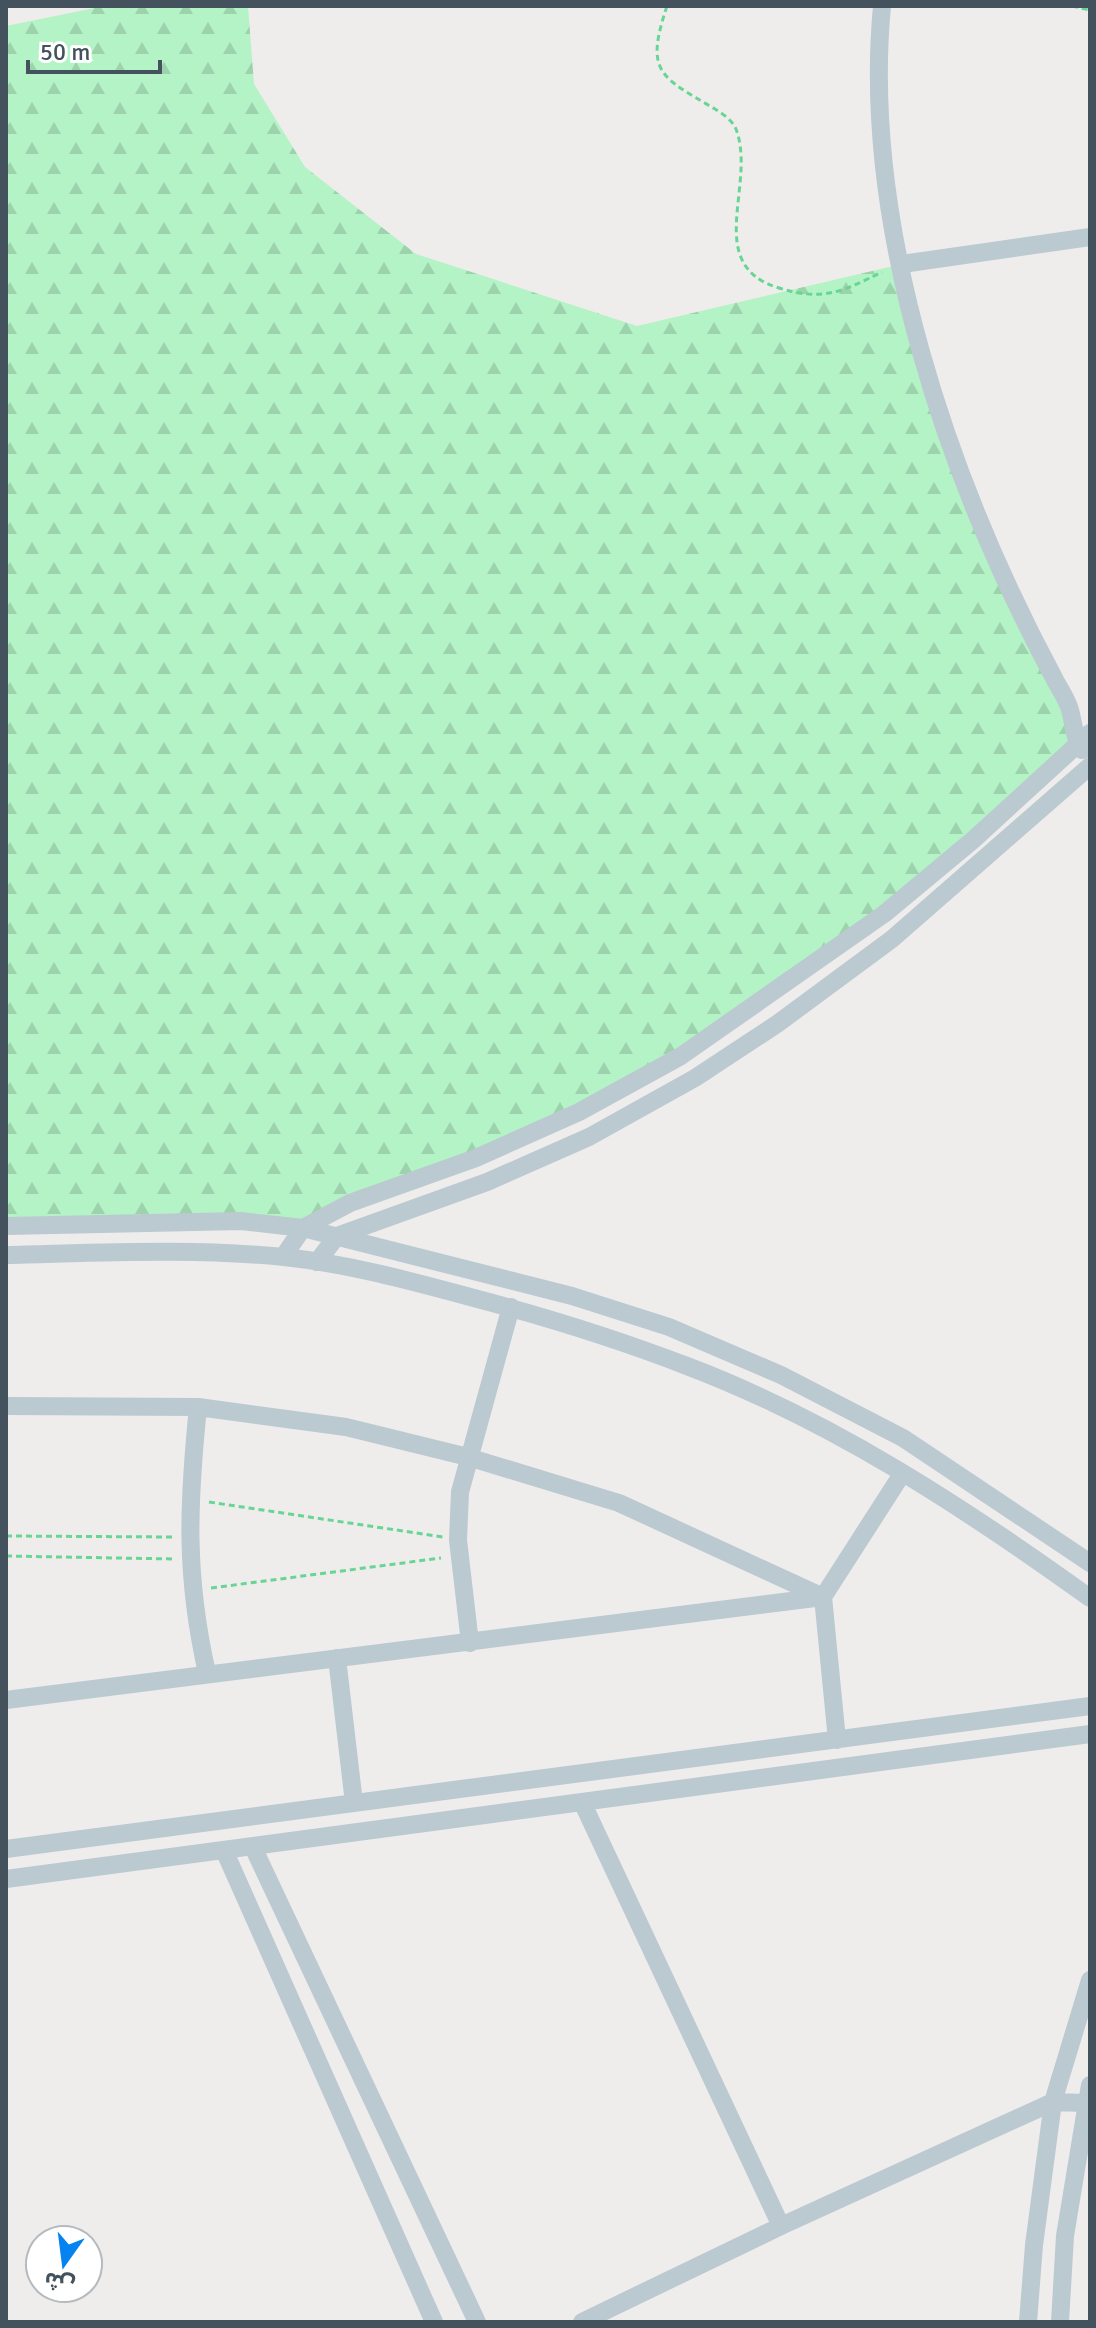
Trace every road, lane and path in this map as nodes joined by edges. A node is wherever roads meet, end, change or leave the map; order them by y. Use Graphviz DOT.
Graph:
graph roads {
  1 [pos="667,6"];
  2 [pos="882,6"];
  3 [pos="1072,6"];
  4 [pos="1090,10"];
  5 [pos="1090,237"];
  6 [pos="902,264"];
  7 [pos="1069,707"];
  8 [pos="1090,723"];
  9 [pos="1084,738"];
  10 [pos="1090,760"];
  11 [pos="1090,766"];
  12 [pos="6,1226"];
  13 [pos="303,1228"];
  14 [pos="337,1236"];
  15 [pos="6,1255"];
  16 [pos="283,1257"];
  17 [pos="317,1262"];
  18 [pos="511,1307"];
  19 [pos="6,1406"];
  20 [pos="198,1407"];
  21 [pos="468,1457"];
  22 [pos="902,1474"];
  23 [pos="189,1499"];
  24 [pos="6,1536"];
  25 [pos="189,1538"];
  26 [pos="459,1548"];
  27 [pos="6,1556"];
  28 [pos="189,1559"];
  29 [pos="1090,1563"];
  30 [pos="191,1590"];
  31 [pos="823,1597"];
  32 [pos="1090,1598"];
  33 [pos="470,1643"];
  34 [pos="337,1658"];
  35 [pos="207,1673"];
  36 [pos="6,1700"];
  37 [pos="1090,1706"];
  38 [pos="1090,1734"];
  39 [pos="837,1740"];
  40 [pos="354,1803"];
  41 [pos="583,1804"];
  42 [pos="253,1847"];
  43 [pos="6,1849"];
  44 [pos="224,1850"];
  45 [pos="6,1879"];
  46 [pos="1090,1980"];
  47 [pos="1088,2094"];
  48 [pos="1053,2102"];
  49 [pos="781,2226"];
  50 [pos="434,2322"];
  51 [pos="477,2322"];
  52 [pos="582,2322"];
  53 [pos="1028,2322"];
  54 [pos="1060,2322"];
  1 -- 6 [label="path"];
  2 -- 6 [label="street"];
  3 -- 4 [label="path"];
  5 -- 6 [label="street"];
  6 -- 7 [label="street"];
  7 -- 8 [label="street"];
  7 -- 9 [label="street"];
  9 -- 10 [label="street"];
  9 -- 13 [label="street"];
  11 -- 14 [label="street"];
  12 -- 13 [label="street"];
  13 -- 14 [label="street"];
  13 -- 16 [label="street"];
  14 -- 17 [label="street"];
  14 -- 29 [label="street"];
  15 -- 16 [label="street"];
  16 -- 17 [label="street"];
  17 -- 18 [label="street"];
  18 -- 21 [label="street"];
  18 -- 22 [label="street"];
  19 -- 20 [label="street"];
  20 -- 21 [label="street"];
  20 -- 23 [label="street"];
  21 -- 26 [label="street"];
  21 -- 31 [label="street"];
  22 -- 31 [label="street"];
  22 -- 32 [label="street"];
  23 -- 25 [label="street"];
  23 -- 26 [label="path"];
  24 -- 25 [label="path"];
  25 -- 28 [label="street"];
  26 -- 30 [label="path"];
  26 -- 33 [label="street"];
  27 -- 28 [label="path"];
  28 -- 30 [label="street"];
  30 -- 35 [label="street"];
  31 -- 33 [label="street"];
  31 -- 39 [label="street"];
  33 -- 34 [label="street"];
  34 -- 35 [label="street"];
  34 -- 40 [label="street"];
  35 -- 36 [label="street"];
  37 -- 39 [label="street"];
  38 -- 41 [label="street"];
  39 -- 40 [label="street"];
  40 -- 43 [label="street"];
  41 -- 42 [label="street"];
  41 -- 49 [label="street"];
  42 -- 44 [label="street"];
  42 -- 51 [label="street"];
  44 -- 45 [label="street"];
  44 -- 50 [label="street"];
  46 -- 48 [label="street"];
  47 -- 48 [label="street"];
  47 -- 54 [label="street"];
  48 -- 49 [label="street"];
  48 -- 53 [label="street"];
  49 -- 52 [label="street"];
}
